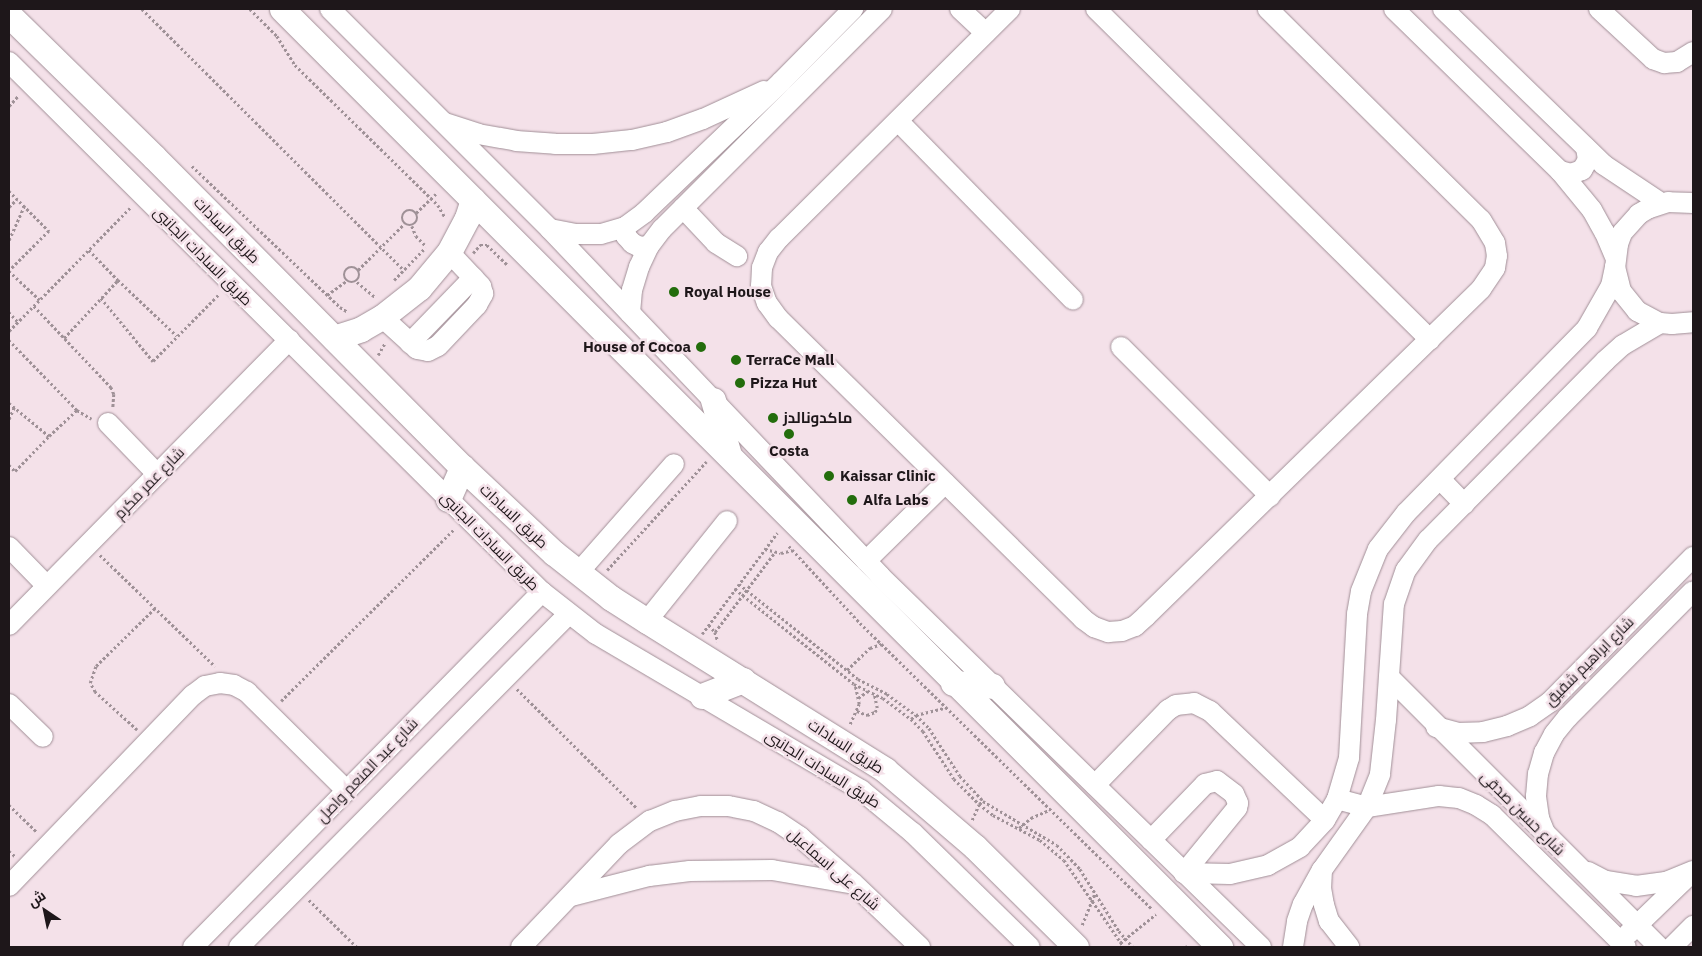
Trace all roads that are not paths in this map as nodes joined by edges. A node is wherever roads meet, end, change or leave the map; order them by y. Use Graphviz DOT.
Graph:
graph roads {
  1 [pos="282,9"];
  2 [pos="330,9"];
  3 [pos="853,9"];
  4 [pos="882,9"];
  5 [pos="960,9"];
  6 [pos="1010,9"];
  7 [pos="1096,9"];
  8 [pos="1268,9"];
  9 [pos="1394,9"];
  10 [pos="1444,9"];
  11 [pos="1599,9"];
  12 [pos="9,15"];
  13 [pos="986,33"];
  14 [pos="1693,52"];
  15 [pos="9,62"];
  16 [pos="782,82"];
  17 [pos="898,121"];
  18 [pos="442,122"];
  19 [pos="1586,148"];
  20 [pos="1560,171"];
  21 [pos="1693,193"];
  22 [pos="473,200"];
  23 [pos="1664,202"];
  24 [pos="1693,203"];
  25 [pos="683,208"];
  26 [pos="625,227"];
  27 [pos="550,229"];
  28 [pos="649,246"];
  29 [pos="448,256"];
  30 [pos="737,256"];
  31 [pos="1615,262"];
  32 [pos="1073,300"];
  33 [pos="630,313"];
  34 [pos="1693,322"];
  35 [pos="390,324"];
  36 [pos="1666,324"];
  37 [pos="1693,328"];
  38 [pos="334,338"];
  39 [pos="1430,339"];
  40 [pos="288,340"];
  41 [pos="1121,347"];
  42 [pos="713,400"];
  43 [pos="108,423"];
  44 [pos="730,458"];
  45 [pos="674,464"];
  46 [pos="462,467"];
  47 [pos="157,474"];
  48 [pos="1440,479"];
  49 [pos="945,484"];
  50 [pos="1270,496"];
  51 [pos="448,499"];
  52 [pos="1464,504"];
  53 [pos="727,521"];
  54 [pos="9,547"];
  55 [pos="1693,557"];
  56 [pos="866,561"];
  57 [pos="589,575"];
  58 [pos="47,586"];
  59 [pos="1693,591"];
  60 [pos="542,592"];
  61 [pos="568,614"];
  62 [pos="647,622"];
  63 [pos="9,625"];
  64 [pos="1389,677"];
  65 [pos="743,680"];
  66 [pos="953,683"];
  67 [pos="992,686"];
  68 [pos="702,696"];
  69 [pos="9,704"];
  70 [pos="1436,727"];
  71 [pos="43,737"];
  72 [pos="1095,785"];
  73 [pos="346,791"];
  74 [pos="1337,800"];
  75 [pos="378,807"];
  76 [pos="1367,807"];
  77 [pos="1325,820"];
  78 [pos="361,824"];
  79 [pos="1547,837"];
  80 [pos="1151,840"];
  81 [pos="1578,867"];
  82 [pos="1322,870"];
  83 [pos="1693,871"];
  84 [pos="1184,873"];
  85 [pos="854,883"];
  86 [pos="9,886"];
  87 [pos="569,897"];
  88 [pos="1637,926"];
  89 [pos="1693,926"];
  90 [pos="1078,939"];
  91 [pos="1623,945"];
  92 [pos="193,947"];
  93 [pos="240,947"];
  94 [pos="521,947"];
  95 [pos="920,947"];
  96 [pos="1030,947"];
  97 [pos="1220,947"];
  98 [pos="1261,947"];
  99 [pos="1293,947"];
  100 [pos="1348,947"];
  101 [pos="1659,947"];
  102 [pos="1672,947"];
  1 -- 22 [label="main road"];
  2 -- 18 [label="street"];
  3 -- 16 [label="street"];
  4 -- 25 [label="street"];
  5 -- 13 [label="street"];
  6 -- 13 [label="street"];
  7 -- 39 [label="street"];
  8 -- 39 [label="street"];
  9 -- 20 [label="street"];
  10 -- 19 [label="street"];
  11 -- 14 [label="street"];
  12 -- 38 [label="main road, طريق السادات"];
  13 -- 17 [label="street"];
  15 -- 40 [label="street, طريق السادات الجانبى"];
  16 -- 18 [label="street"];
  16 -- 26 [label="street"];
  17 -- 32 [label="street"];
  17 -- 49 [label="street"];
  18 -- 27 [label="street"];
  19 -- 20 [label="street"];
  19 -- 23 [label="street"];
  20 -- 31 [label="street"];
  21 -- 23 [label="street"];
  22 -- 29 [label="main road"];
  22 -- 44 [label="main road"];
  23 -- 24 [label="street"];
  23 -- 31 [label="street"];
  25 -- 28 [label="street"];
  25 -- 30 [label="street"];
  26 -- 27 [label="street"];
  26 -- 28 [label="street"];
  27 -- 33 [label="street"];
  28 -- 33 [label="street"];
  29 -- 35 [label="street"];
  29 -- 35 [label="main road"];
  31 -- 36 [label="street"];
  31 -- 48 [label="street"];
  33 -- 42 [label="street"];
  34 -- 36 [label="street"];
  35 -- 38 [label="main road"];
  36 -- 37 [label="street"];
  36 -- 52 [label="street"];
  38 -- 46 [label="main road, طريق السادات"];
  39 -- 50 [label="street"];
  40 -- 47 [label="street, شارع عمر مكرم"];
  40 -- 51 [label="street, طريق السادات الجانبى"];
  41 -- 50 [label="street"];
  42 -- 44 [label="main road"];
  42 -- 56 [label="street"];
  43 -- 47 [label="street"];
  44 -- 66 [label="main road"];
  45 -- 57 [label="street"];
  46 -- 51 [label="main road"];
  46 -- 57 [label="main road, طريق السادات"];
  47 -- 58 [label="street, شارع عمر مكرم"];
  48 -- 52 [label="street"];
  48 -- 74 [label="street"];
  49 -- 50 [label="street"];
  49 -- 56 [label="street"];
  51 -- 60 [label="street, طريق السادات الجانبى"];
  52 -- 64 [label="street"];
  53 -- 62 [label="street"];
  54 -- 58 [label="street"];
  55 -- 70 [label="street, شارع ابراهيم شفيق"];
  56 -- 67 [label="street"];
  57 -- 62 [label="main road, طريق السادات"];
  58 -- 63 [label="street, شارع عمر مكرم"];
  59 -- 79 [label="street, شارع ابراهيم شفيق"];
  60 -- 61 [label="street, طريق السادات الجانبى"];
  60 -- 73 [label="street, شارع عبد المنعم واصل"];
  61 -- 68 [label="street, طريق السادات الجانبى"];
  61 -- 75 [label="street"];
  62 -- 65 [label="main road, طريق السادات"];
  64 -- 70 [label="street, شارع حسين صدقى"];
  64 -- 76 [label="street"];
  65 -- 68 [label="main road"];
  65 -- 90 [label="main road, طريق السادات"];
  66 -- 67 [label="main road"];
  66 -- 97 [label="main road"];
  67 -- 72 [label="street"];
  68 -- 96 [label="street, طريق السادات الجانبى"];
  69 -- 71 [label="street"];
  70 -- 79 [label="street, شارع حسين صدقى"];
  72 -- 77 [label="street"];
  72 -- 80 [label="street"];
  73 -- 75 [label="street"];
  73 -- 78 [label="street"];
  73 -- 86 [label="street"];
  73 -- 92 [label="street, شارع عبد المنعم واصل"];
  74 -- 76 [label="street"];
  74 -- 77 [label="street"];
  75 -- 78 [label="street"];
  76 -- 82 [label="street"];
  76 -- 91 [label="street, شارع حسين صدقى"];
  77 -- 84 [label="street"];
  78 -- 93 [label="street"];
  79 -- 81 [label="street, شارع حسين صدقى"];
  80 -- 84 [label="street"];
  80 -- 84 [label="street"];
  81 -- 83 [label="street"];
  81 -- 88 [label="street, شارع حسين صدقى"];
  82 -- 99 [label="street"];
  82 -- 100 [label="street"];
  83 -- 88 [label="street"];
  84 -- 98 [label="street"];
  85 -- 87 [label="street"];
  85 -- 87 [label="street, شارع على اسماعيل"];
  85 -- 95 [label="street, شارع على اسماعيل"];
  87 -- 94 [label="street, شارع على اسماعيل"];
  88 -- 91 [label="street"];
  88 -- 101 [label="street, شارع حسين صدقى"];
  89 -- 102 [label="street"];
}
